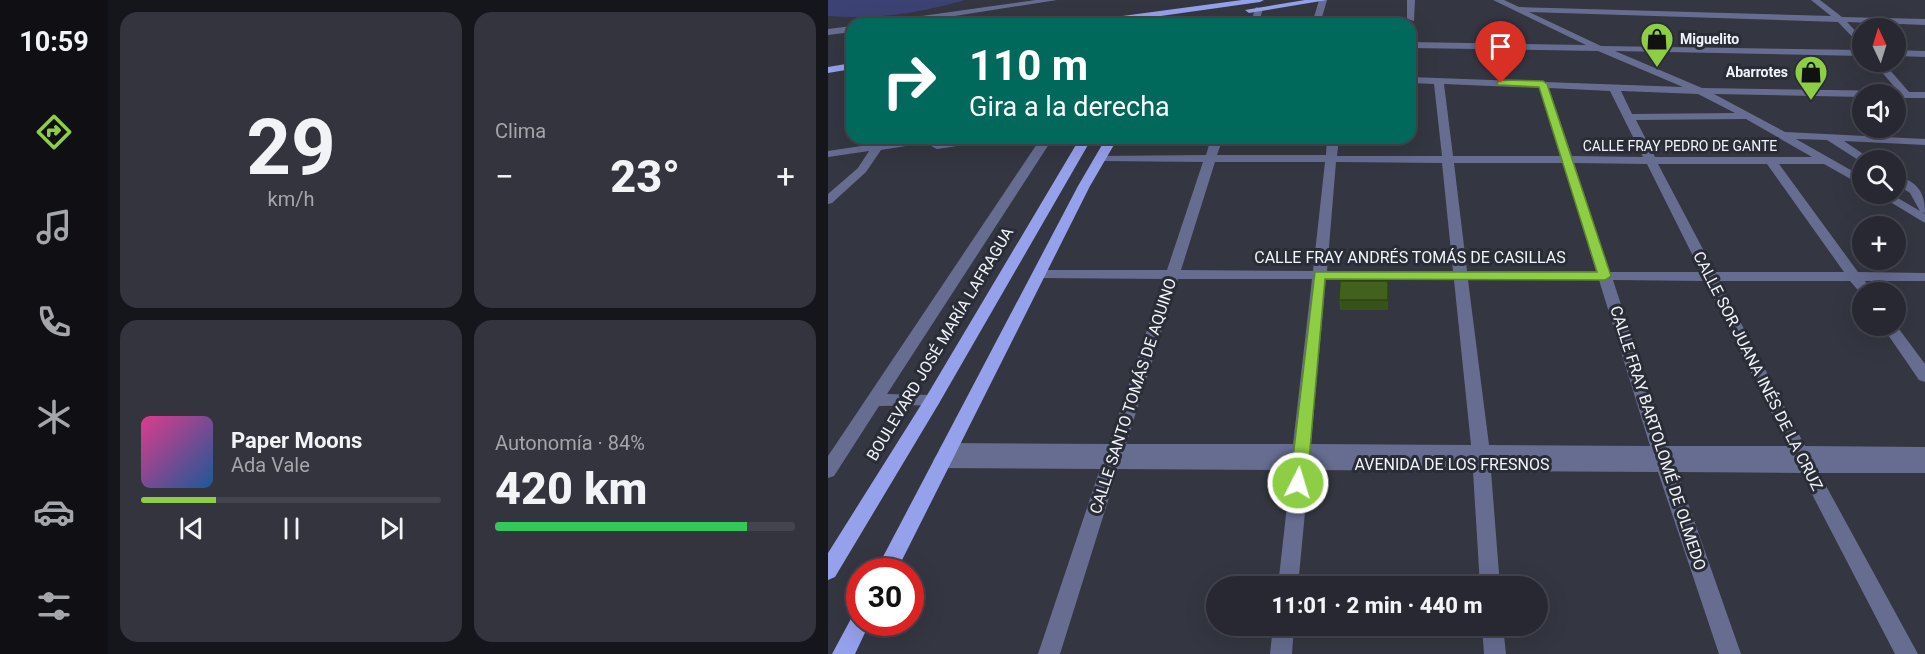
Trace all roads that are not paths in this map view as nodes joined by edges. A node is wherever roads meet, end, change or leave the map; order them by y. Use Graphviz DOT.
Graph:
graph roads {
  1 [pos="1053,0"];
  2 [pos="1172,0"];
  3 [pos="1193,0"];
  4 [pos="1323,0"];
  5 [pos="1411,0"];
  6 [pos="1497,0"];
  7 [pos="1815,0"];
  8 [pos="996,1"];
  9 [pos="1257,2"];
  10 [pos="989,9"];
  11 [pos="1188,9"];
  12 [pos="1516,9"];
  13 [pos="1164,13"];
  14 [pos="927,18"];
  15 [pos="972,18"];
  16 [pos="1128,18"];
  17 [pos="1160,18"];
  18 [pos="1182,18"];
  19 [pos="1189,18"];
  20 [pos="1255,18"];
  21 [pos="1318,18"];
  22 [pos="1411,18"];
  23 [pos="1840,19"];
  24 [pos="1925,22"];
  25 [pos="846,30"];
  26 [pos="828,32"];
  27 [pos="1852,33"];
  28 [pos="1416,45"];
  29 [pos="1599,48"];
  30 [pos="1852,53"];
  31 [pos="1906,53"];
  32 [pos="1925,54"];
  33 [pos="846,57"];
  34 [pos="828,60"];
  35 [pos="846,67"];
  36 [pos="828,70"];
  37 [pos="1887,72"];
  38 [pos="1416,80"];
  39 [pos="1439,81"];
  40 [pos="1543,84"];
  41 [pos="1897,84"];
  42 [pos="1613,86"];
  43 [pos="1700,91"];
  44 [pos="1852,93"];
  45 [pos="1906,94"];
  46 [pos="1925,95"];
  47 [pos="1749,116"];
  48 [pos="1629,117"];
  49 [pos="1782,135"];
  50 [pos="1830,138"];
  51 [pos="1925,142"];
  52 [pos="856,144"];
  53 [pos="908,144"];
  54 [pos="1043,144"];
  55 [pos="1082,144"];
  56 [pos="1108,144"];
  57 [pos="1214,144"];
  58 [pos="1332,144"];
  59 [pos="878,146"];
  60 [pos="851,150"];
  61 [pos="1852,151"];
  62 [pos="828,154"];
  63 [pos="1100,158"];
  64 [pos="1210,159"];
  65 [pos="1331,159"];
  66 [pos="1448,160"];
  67 [pos="1568,160"];
  68 [pos="1651,160"];
  69 [pos="1771,161"];
  70 [pos="1829,161"];
  71 [pos="1852,175"];
  72 [pos="1906,184"];
  73 [pos="1920,191"];
  74 [pos="828,201"];
  75 [pos="1900,204"];
  76 [pos="1925,209"];
  77 [pos="1925,219"];
  78 [pos="1039,274"];
  79 [pos="1172,274"];
  80 [pos="1319,275"];
  81 [pos="1461,276"];
  82 [pos="1605,276"];
  83 [pos="1710,276"];
  84 [pos="1853,277"];
  85 [pos="1925,277"];
  86 [pos="1857,282"];
  87 [pos="1896,336"];
  88 [pos="1925,376"];
  89 [pos="873,400"];
  90 [pos="932,401"];
  91 [pos="1925,454"];
  92 [pos="945,455"];
  93 [pos="1113,456"];
  94 [pos="1301,457"];
  95 [pos="1481,458"];
  96 [pos="1664,459"];
  97 [pos="1803,460"];
  98 [pos="1925,466"];
  99 [pos="828,471"];
  100 [pos="892,558"];
  101 [pos="828,571"];
  102 [pos="1289,576"];
  103 [pos="1489,576"];
  104 [pos="853,636"];
  105 [pos="1283,636"];
  106 [pos="1494,636"];
  107 [pos="843,654"];
  108 [pos="1048,654"];
  109 [pos="1281,654"];
  110 [pos="1495,654"];
  111 [pos="1730,654"];
  112 [pos="1907,654"];
  1 -- 10 [label="street"];
  2 -- 13 [label="main road"];
  3 -- 11 [label="main road"];
  4 -- 9 [label="main road"];
  4 -- 21 [label="street"];
  5 -- 22 [label="street"];
  6 -- 12 [label="street"];
  7 -- 23 [label="street"];
  8 -- 10 [label="street"];
  9 -- 11 [label="main road"];
  9 -- 19 [label="main road"];
  9 -- 20 [label="street"];
  10 -- 14 [label="street"];
  10 -- 15 [label="street"];
  11 -- 13 [label="main road"];
  11 -- 18 [label="main road"];
  12 -- 23 [label="street"];
  12 -- 29 [label="street"];
  13 -- 16 [label="main road"];
  13 -- 17 [label="main road"];
  23 -- 24 [label="street"];
  23 -- 27 [label="street"];
  25 -- 26 [label="street"];
  28 -- 29 [label="street"];
  29 -- 30 [label="street"];
  29 -- 43 [label="street"];
  31 -- 32 [label="street"];
  33 -- 34 [label="main road"];
  35 -- 36 [label="main road"];
  37 -- 41 [label="street"];
  38 -- 39 [label="street"];
  39 -- 40 [label="street"];
  39 -- 66 [label="street"];
  40 -- 42 [label="street"];
  40 -- 67 [label="street, CALLE FRAY BARTOLOMÉ DE OLMEDO"];
  42 -- 43 [label="street"];
  42 -- 48 [label="street, CALLE SOR JUANA INÉS DE LA CRUZ"];
  43 -- 44 [label="street"];
  43 -- 47 [label="street"];
  45 -- 46 [label="street"];
  47 -- 48 [label="street"];
  47 -- 49 [label="street"];
  48 -- 68 [label="street, CALLE SOR JUANA INÉS DE LA CRUZ"];
  49 -- 50 [label="street"];
  49 -- 70 [label="street"];
  50 -- 51 [label="street"];
  50 -- 61 [label="street"];
  52 -- 60 [label="street"];
  53 -- 59 [label="street"];
  54 -- 89 [label="street, BOULEVARD JOSÉ MARÍA LAFRAGUA"];
  55 -- 90 [label="main road, BOULEVARD JOSÉ MARÍA LAFRAGUA"];
  56 -- 63 [label="main road"];
  57 -- 64 [label="street, CALLE SANTO TOMÁS DE AQUINO"];
  58 -- 65 [label="street"];
  59 -- 60 [label="street"];
  59 -- 74 [label="street"];
  60 -- 62 [label="street"];
  63 -- 64 [label="street, CALLE FRAY PEDRO DE GANTE"];
  63 -- 78 [label="main road"];
  64 -- 65 [label="street, CALLE FRAY PEDRO DE GANTE"];
  64 -- 79 [label="street, CALLE SANTO TOMÁS DE AQUINO"];
  65 -- 66 [label="street, CALLE FRAY PEDRO DE GANTE"];
  65 -- 80 [label="street"];
  66 -- 67 [label="street, CALLE FRAY PEDRO DE GANTE"];
  66 -- 81 [label="street"];
  67 -- 68 [label="street, CALLE FRAY PEDRO DE GANTE"];
  67 -- 82 [label="street, CALLE FRAY BARTOLOMÉ DE OLMEDO"];
  68 -- 69 [label="street, CALLE FRAY PEDRO DE GANTE"];
  68 -- 83 [label="street, CALLE SOR JUANA INÉS DE LA CRUZ"];
  69 -- 70 [label="street, CALLE FRAY PEDRO DE GANTE"];
  69 -- 84 [label="street"];
  70 -- 71 [label="street"];
  72 -- 73 [label="street"];
  73 -- 76 [label="street"];
  75 -- 77 [label="street"];
  78 -- 79 [label="street, CALLE FRAY ANDRÉS TOMÁS DE CASILLAS"];
  78 -- 92 [label="main road"];
  79 -- 80 [label="street, CALLE FRAY ANDRÉS TOMÁS DE CASILLAS"];
  79 -- 93 [label="street, CALLE SANTO TOMÁS DE AQUINO"];
  80 -- 81 [label="street, CALLE FRAY ANDRÉS TOMÁS DE CASILLAS"];
  80 -- 94 [label="street"];
  81 -- 82 [label="street, CALLE FRAY ANDRÉS TOMÁS DE CASILLAS"];
  81 -- 95 [label="street"];
  82 -- 83 [label="street, CALLE FRAY ANDRÉS TOMÁS DE CASILLAS"];
  82 -- 96 [label="street, CALLE FRAY BARTOLOMÉ DE OLMEDO"];
  83 -- 84 [label="street, CALLE FRAY ANDRÉS TOMÁS DE CASILLAS"];
  83 -- 97 [label="street, CALLE SOR JUANA INÉS DE LA CRUZ"];
  84 -- 85 [label="street, CALLE FRAY ANDRÉS TOMÁS DE CASILLAS"];
  84 -- 86 [label="street"];
  87 -- 88 [label="street"];
  89 -- 90 [label="street"];
  89 -- 99 [label="street, BOULEVARD JOSÉ MARÍA LAFRAGUA"];
  90 -- 101 [label="main road, BOULEVARD JOSÉ MARÍA LAFRAGUA"];
  91 -- 97 [label="street, AVENIDA DE LOS FRESNOS"];
  92 -- 93 [label="street, AVENIDA DE LOS FRESNOS"];
  92 -- 100 [label="main road"];
  93 -- 94 [label="street, AVENIDA DE LOS FRESNOS"];
  93 -- 108 [label="street, CALLE SANTO TOMÁS DE AQUINO"];
  94 -- 95 [label="street, AVENIDA DE LOS FRESNOS"];
  94 -- 102 [label="street"];
  95 -- 96 [label="street, AVENIDA DE LOS FRESNOS"];
  95 -- 103 [label="street"];
  96 -- 97 [label="street, AVENIDA DE LOS FRESNOS"];
  96 -- 111 [label="street, CALLE FRAY BARTOLOMÉ DE OLMEDO"];
  97 -- 98 [label="street, AVENIDA DE LOS FRESNOS"];
  97 -- 112 [label="street, CALLE SOR JUANA INÉS DE LA CRUZ"];
  104 -- 107 [label="main road"];
  105 -- 109 [label="street"];
  106 -- 110 [label="street"];
}
